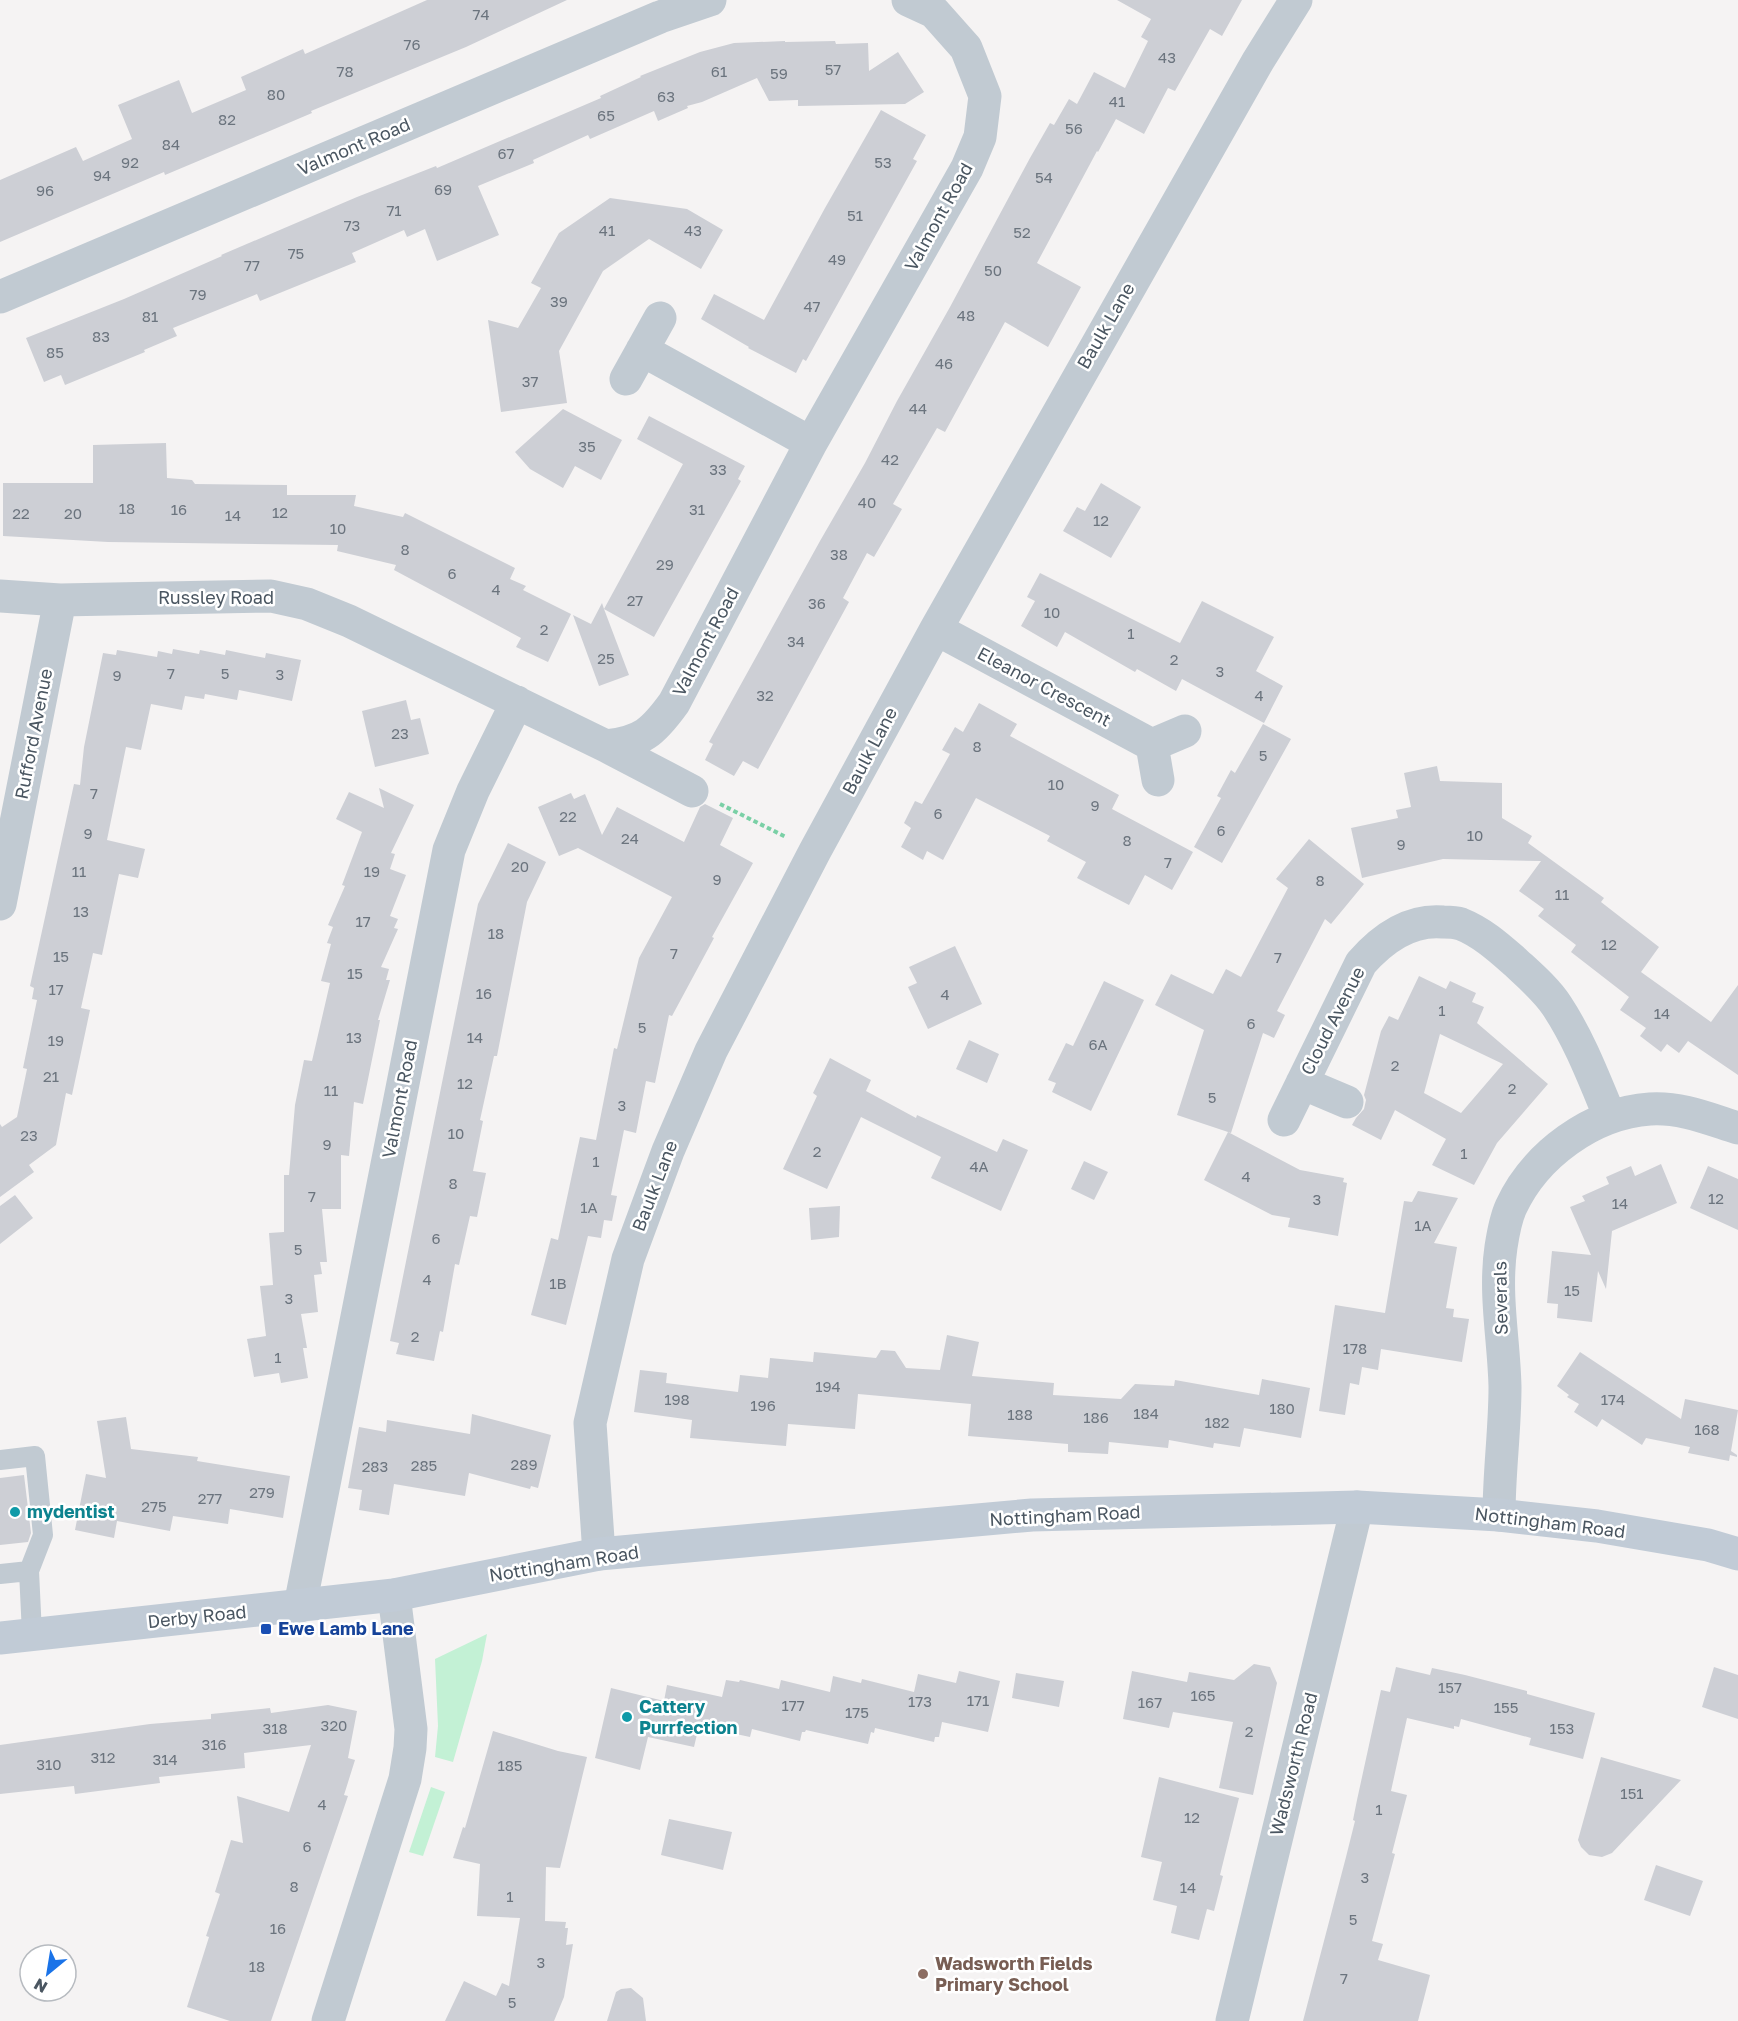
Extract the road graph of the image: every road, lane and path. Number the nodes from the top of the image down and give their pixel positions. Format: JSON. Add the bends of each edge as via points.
{"nodes":[{"id":1,"x":710,"y":0,"type":"edge"},
{"id":2,"x":908,"y":0,"type":"edge"},
{"id":3,"x":1296,"y":0,"type":"edge"},
{"id":4,"x":0,"y":297,"type":"edge"},
{"id":5,"x":660,"y":318,"type":"dead end"},
{"id":6,"x":642,"y":350,"type":"junction"},
{"id":7,"x":626,"y":379,"type":"dead end"},
{"id":8,"x":811,"y":443,"type":"junction"},
{"id":9,"x":0,"y":596,"type":"edge"},
{"id":10,"x":60,"y":600,"type":"junction"},
{"id":11,"x":936,"y":629,"type":"junction"},
{"id":12,"x":517,"y":702,"type":"junction"},
{"id":13,"x":1185,"y":730,"type":"dead end"},
{"id":14,"x":1152,"y":745,"type":"junction"},
{"id":15,"x":606,"y":746,"type":"junction"},
{"id":16,"x":1158,"y":780,"type":"dead end"},
{"id":17,"x":692,"y":791,"type":"joint"},
{"id":18,"x":815,"y":851,"type":"junction"},
{"id":19,"x":0,"y":904,"type":"edge"},
{"id":20,"x":1302,"y":1083,"type":"junction"},
{"id":21,"x":1347,"y":1102,"type":"dead end"},
{"id":22,"x":1610,"y":1117,"type":"junction"},
{"id":23,"x":1284,"y":1120,"type":"dead end"},
{"id":24,"x":1738,"y":1128,"type":"edge"},
{"id":25,"x":0,"y":1460,"type":"edge"},
{"id":26,"x":1357,"y":1508,"type":"junction"},
{"id":27,"x":1499,"y":1515,"type":"junction"},
{"id":28,"x":598,"y":1554,"type":"junction"},
{"id":29,"x":1738,"y":1554,"type":"edge"},
{"id":30,"x":29,"y":1571,"type":"junction"},
{"id":31,"x":0,"y":1574,"type":"edge"},
{"id":32,"x":394,"y":1595,"type":"junction"},
{"id":33,"x":300,"y":1606,"type":"junction"},
{"id":34,"x":32,"y":1634,"type":"junction"},
{"id":35,"x":0,"y":1638,"type":"edge"},
{"id":36,"x":328,"y":2021,"type":"edge"},
{"id":37,"x":1232,"y":2021,"type":"edge"}],
"edges":[{"from":1,"to":4,"type":"street","name":"Valmont Road","via":[[660,17]]},
{"from":2,"to":8,"type":"street","name":"Valmont Road","via":[[934,12],[966,48],[985,96],[980,137],[967,168]]},
{"from":3,"to":11,"type":"street","name":"Baulk Lane","via":[[1246,81]]},
{"from":5,"to":6,"type":"street"},
{"from":6,"to":7,"type":"street"},
{"from":6,"to":8,"type":"street"},
{"from":8,"to":15,"type":"street","name":"Valmont Road","via":[[674,703],[642,738]]},
{"from":9,"to":10,"type":"street","name":"Russley Road"},
{"from":10,"to":12,"type":"street","name":"Russley Road","via":[[271,596],[307,604]]},
{"from":10,"to":19,"type":"street","name":"Rufford Avenue"},
{"from":11,"to":14,"type":"street","name":"Eleanor Crescent"},
{"from":11,"to":18,"type":"street","name":"Baulk Lane"},
{"from":12,"to":15,"type":"street"},
{"from":12,"to":33,"type":"street","name":"Valmont Road","via":[[449,850]]},
{"from":13,"to":14,"type":"street"},
{"from":14,"to":16,"type":"street"},
{"from":15,"to":17,"type":"street"},
{"from":17,"to":18,"type":"path"},
{"from":18,"to":28,"type":"street","name":"Baulk Lane","via":[[711,1051],[628,1259],[590,1423]]},
{"from":20,"to":21,"type":"street","name":"Cloud Avenue"},
{"from":20,"to":22,"type":"street","name":"Cloud Avenue","via":[[1361,963],[1374,948],[1410,926],[1433,921],[1459,923],[1490,940],[1556,1004],[1581,1046]]},
{"from":20,"to":23,"type":"street","name":"Cloud Avenue"},
{"from":22,"to":24,"type":"street","name":"Severals","via":[[1650,1109],[1686,1111]]},
{"from":22,"to":27,"type":"street","name":"Severals","via":[[1558,1147],[1529,1176],[1510,1208],[1501,1246],[1498,1286],[1504,1387]]},
{"from":25,"to":30,"type":"lane","via":[[35,1456],[43,1535]]},
{"from":26,"to":27,"type":"main road","name":"Nottingham Road"},
{"from":26,"to":28,"type":"main road","name":"Nottingham Road","via":[[1032,1515]]},
{"from":26,"to":37,"type":"street","name":"Wadsworth Road"},
{"from":27,"to":29,"type":"main road","name":"Nottingham Road","via":[[1597,1526]]},
{"from":28,"to":32,"type":"main road","name":"Nottingham Road"},
{"from":30,"to":31,"type":"lane"},
{"from":30,"to":34,"type":"lane"},
{"from":32,"to":33,"type":"main road","name":"Derby Road"},
{"from":32,"to":36,"type":"street","via":[[410,1748],[405,1779]]},
{"from":33,"to":34,"type":"main road","name":"Derby Road"},
{"from":34,"to":35,"type":"main road","name":"Derby Road"}]}
